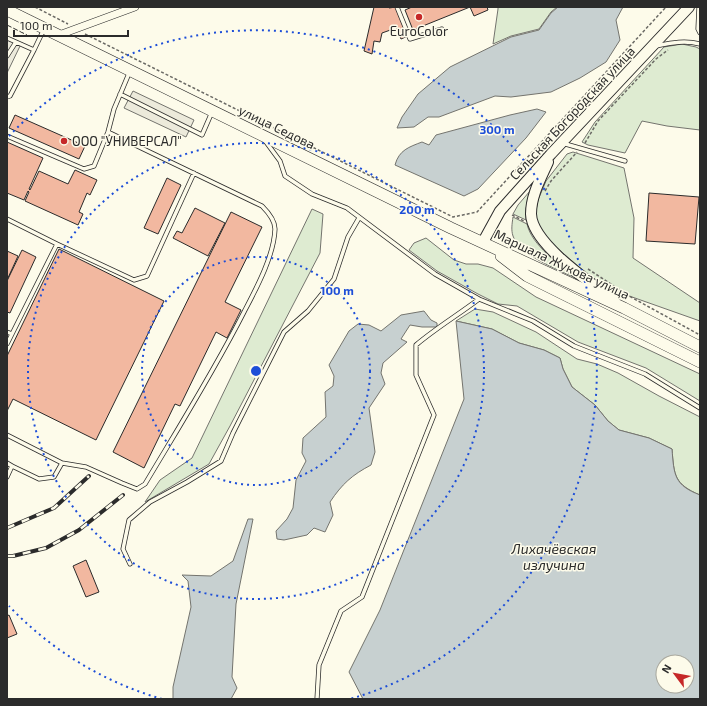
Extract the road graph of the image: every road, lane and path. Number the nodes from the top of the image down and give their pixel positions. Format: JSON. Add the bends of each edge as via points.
{"nodes":[{"id":1,"x":35,"y":7,"type":"edge"},
{"id":2,"x":135,"y":7,"type":"edge"},
{"id":3,"x":397,"y":7,"type":"edge"},
{"id":4,"x":666,"y":7,"type":"edge"},
{"id":5,"x":689,"y":7,"type":"edge"},
{"id":6,"x":699,"y":7,"type":"edge"},
{"id":7,"x":7,"y":10,"type":"edge"},
{"id":8,"x":44,"y":29,"type":"junction"},
{"id":9,"x":76,"y":29,"type":"junction"},
{"id":10,"x":442,"y":29,"type":"dead end"},
{"id":11,"x":700,"y":33,"type":"edge"},
{"id":12,"x":59,"y":35,"type":"junction"},
{"id":13,"x":7,"y":38,"type":"edge"},
{"id":14,"x":16,"y":42,"type":"junction"},
{"id":15,"x":700,"y":44,"type":"edge"},
{"id":16,"x":651,"y":48,"type":"junction"},
{"id":17,"x":670,"y":48,"type":"dead end"},
{"id":18,"x":34,"y":50,"type":"junction"},
{"id":19,"x":7,"y":56,"type":"edge"},
{"id":20,"x":130,"y":70,"type":"junction"},
{"id":21,"x":120,"y":94,"type":"junction"},
{"id":22,"x":7,"y":96,"type":"edge"},
{"id":23,"x":212,"y":111,"type":"junction"},
{"id":24,"x":108,"y":132,"type":"junction"},
{"id":25,"x":260,"y":134,"type":"junction"},
{"id":26,"x":7,"y":136,"type":"edge"},
{"id":27,"x":561,"y":143,"type":"junction"},
{"id":28,"x":580,"y":148,"type":"junction"},
{"id":29,"x":551,"y":154,"type":"junction"},
{"id":30,"x":625,"y":161,"type":"dead end"},
{"id":31,"x":194,"y":173,"type":"junction"},
{"id":32,"x":543,"y":194,"type":"dead end"},
{"id":33,"x":512,"y":215,"type":"dead end"},
{"id":34,"x":360,"y":218,"type":"junction"},
{"id":35,"x":7,"y":219,"type":"edge"},
{"id":36,"x":527,"y":222,"type":"dead end"},
{"id":37,"x":483,"y":242,"type":"junction"},
{"id":38,"x":57,"y":244,"type":"junction"},
{"id":39,"x":586,"y":268,"type":"dead end"},
{"id":40,"x":479,"y":299,"type":"junction"},
{"id":41,"x":624,"y":308,"type":"junction"},
{"id":42,"x":7,"y":332,"type":"edge"},
{"id":43,"x":12,"y":334,"type":"junction"},
{"id":44,"x":700,"y":335,"type":"edge"},
{"id":45,"x":7,"y":344,"type":"edge"},
{"id":46,"x":700,"y":346,"type":"edge"},
{"id":47,"x":700,"y":362,"type":"edge"},
{"id":48,"x":700,"y":408,"type":"edge"},
{"id":49,"x":7,"y":435,"type":"edge"},
{"id":50,"x":7,"y":463,"type":"edge"},
{"id":51,"x":62,"y":463,"type":"junction"},
{"id":52,"x":12,"y":466,"type":"junction"},
{"id":53,"x":7,"y":477,"type":"edge"},
{"id":54,"x":130,"y":564,"type":"dead end"},
{"id":55,"x":317,"y":699,"type":"edge"}],
"edges":[{"from":1,"to":9,"type":"path"},
{"from":2,"to":9,"type":"street"},
{"from":3,"to":10,"type":"lane","via":[[410,39]]},
{"from":4,"to":9,"type":"path","via":[[477,212],[453,217]]},
{"from":5,"to":16,"type":"main road","name":"Сельская Богородская улица"},
{"from":6,"to":11,"type":"lane"},
{"from":7,"to":8,"type":"main road"},
{"from":8,"to":12,"type":"main road","name":"улица Седова"},
{"from":8,"to":18,"type":"lane"},
{"from":9,"to":12,"type":"street"},
{"from":12,"to":20,"type":"main road","name":"улица Седова"},
{"from":13,"to":14,"type":"lane"},
{"from":14,"to":18,"type":"lane"},
{"from":14,"to":19,"type":"lane"},
{"from":15,"to":16,"type":"lane","via":[[679,41]]},
{"from":16,"to":27,"type":"main road","name":"Сельская Богородская улица"},
{"from":17,"to":28,"type":"path","via":[[656,59],[598,121]]},
{"from":18,"to":22,"type":"lane","via":[[10,96]]},
{"from":20,"to":21,"type":"lane"},
{"from":20,"to":23,"type":"main road","name":"улица Седова"},
{"from":21,"to":23,"type":"lane","via":[[202,135]]},
{"from":21,"to":24,"type":"lane"},
{"from":23,"to":25,"type":"main road","name":"улица Седова"},
{"from":24,"to":26,"type":"lane","via":[[94,166],[84,169]]},
{"from":24,"to":31,"type":"lane"},
{"from":25,"to":34,"type":"lane","via":[[280,161],[285,176],[312,194],[347,208]]},
{"from":25,"to":37,"type":"main road","name":"улица Седова"},
{"from":27,"to":28,"type":"lane"},
{"from":27,"to":29,"type":"main road","name":"Сельская Богородская улица"},
{"from":28,"to":30,"type":"lane"},
{"from":28,"to":32,"type":"path"},
{"from":29,"to":37,"type":"main road","name":"Сельская Богородская улица","via":[[500,211]]},
{"from":29,"to":41,"type":"main road","via":[[533,197],[531,215],[536,230],[550,249]]},
{"from":31,"to":38,"type":"lane","via":[[147,276],[134,280]]},
{"from":31,"to":51,"type":"lane","via":[[262,206],[271,215],[275,227],[273,246],[257,287],[229,341],[145,484],[137,489],[86,467]]},
{"from":33,"to":36,"type":"path"},
{"from":34,"to":40,"type":"lane","via":[[435,274]]},
{"from":34,"to":54,"type":"lane","via":[[348,237],[334,279],[308,311],[284,332],[221,461],[150,502],[129,520],[123,549]]},
{"from":35,"to":38,"type":"lane"},
{"from":37,"to":41,"type":"main road","name":"Маршала Жукова улица"},
{"from":37,"to":47,"type":"main road","name":"Маршала Жукова улица","via":[[534,279]]},
{"from":38,"to":43,"type":"lane"},
{"from":39,"to":44,"type":"path","via":[[629,296]]},
{"from":40,"to":48,"type":"lane","via":[[533,321],[574,346],[645,374]]},
{"from":40,"to":55,"type":"lane","via":[[416,345],[416,375],[434,415],[362,597],[341,611],[318,665]]},
{"from":41,"to":46,"type":"main road","name":"Маршала Жукова улица"},
{"from":42,"to":43,"type":"lane"},
{"from":43,"to":45,"type":"lane"},
{"from":49,"to":51,"type":"lane"},
{"from":50,"to":52,"type":"lane"},
{"from":51,"to":52,"type":"lane","via":[[54,477],[39,479]]},
{"from":52,"to":53,"type":"lane"}]}
